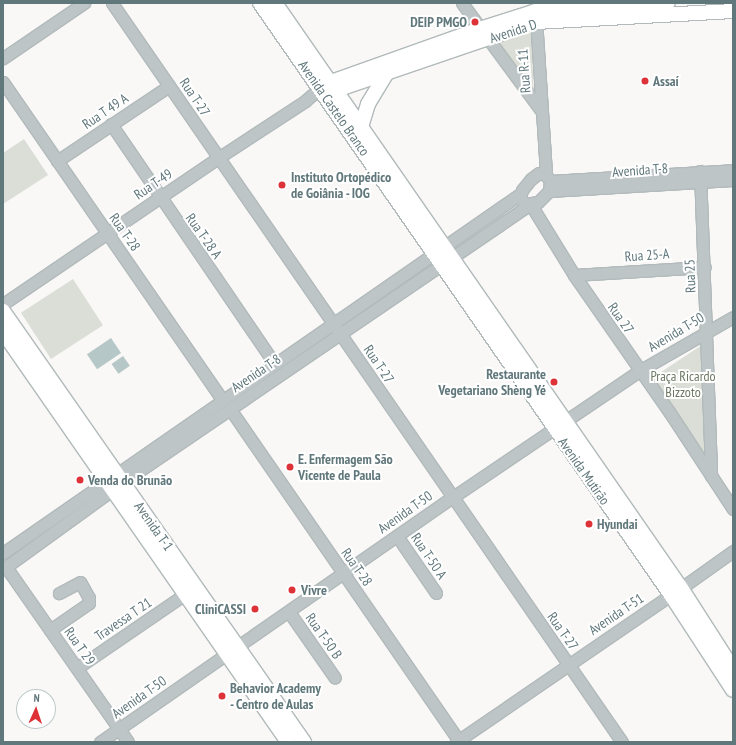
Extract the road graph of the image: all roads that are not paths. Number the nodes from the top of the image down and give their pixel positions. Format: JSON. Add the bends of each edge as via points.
{"nodes":[{"id":1,"x":84,"y":3,"type":"edge"},
{"id":2,"x":112,"y":3,"type":"edge"},
{"id":3,"x":260,"y":3,"type":"edge"},
{"id":4,"x":275,"y":3,"type":"edge"},
{"id":5,"x":462,"y":3,"type":"edge"},
{"id":6,"x":660,"y":3,"type":"edge"},
{"id":7,"x":668,"y":3,"type":"edge"},
{"id":8,"x":733,"y":11,"type":"edge"},
{"id":9,"x":536,"y":12,"type":"edge"},
{"id":10,"x":484,"y":34,"type":"junction"},
{"id":11,"x":3,"y":58,"type":"edge"},
{"id":12,"x":387,"y":72,"type":"junction"},
{"id":13,"x":3,"y":82,"type":"edge"},
{"id":14,"x":169,"y":86,"type":"junction"},
{"id":15,"x":328,"y":88,"type":"junction"},
{"id":16,"x":542,"y":113,"type":"junction"},
{"id":17,"x":111,"y":124,"type":"junction"},
{"id":18,"x":362,"y":127,"type":"junction"},
{"id":19,"x":544,"y":137,"type":"junction"},
{"id":20,"x":218,"y":158,"type":"junction"},
{"id":21,"x":57,"y":160,"type":"junction"},
{"id":22,"x":733,"y":170,"type":"edge"},
{"id":23,"x":534,"y":176,"type":"junction"},
{"id":24,"x":700,"y":176,"type":"junction"},
{"id":25,"x":733,"y":180,"type":"edge"},
{"id":26,"x":548,"y":182,"type":"junction"},
{"id":27,"x":520,"y":194,"type":"junction"},
{"id":28,"x":160,"y":198,"type":"junction"},
{"id":29,"x":534,"y":203,"type":"junction"},
{"id":30,"x":108,"y":233,"type":"junction"},
{"id":31,"x":443,"y":255,"type":"junction"},
{"id":32,"x":705,"y":267,"type":"junction"},
{"id":33,"x":592,"y":274,"type":"junction"},
{"id":34,"x":574,"y":276,"type":"junction"},
{"id":35,"x":580,"y":286,"type":"junction"},
{"id":36,"x":3,"y":304,"type":"edge"},
{"id":37,"x":3,"y":311,"type":"edge"},
{"id":38,"x":733,"y":317,"type":"edge"},
{"id":39,"x":333,"y":323,"type":"junction"},
{"id":40,"x":706,"y":330,"type":"junction"},
{"id":41,"x":3,"y":332,"type":"edge"},
{"id":42,"x":340,"y":334,"type":"junction"},
{"id":43,"x":274,"y":363,"type":"junction"},
{"id":44,"x":639,"y":371,"type":"junction"},
{"id":45,"x":222,"y":399,"type":"junction"},
{"id":46,"x":230,"y":409,"type":"junction"},
{"id":47,"x":560,"y":424,"type":"junction"},
{"id":48,"x":710,"y":476,"type":"junction"},
{"id":49,"x":114,"y":482,"type":"junction"},
{"id":50,"x":453,"y":497,"type":"junction"},
{"id":51,"x":733,"y":509,"type":"edge"},
{"id":52,"x":397,"y":536,"type":"junction"},
{"id":53,"x":733,"y":551,"type":"edge"},
{"id":54,"x":3,"y":553,"type":"edge"},
{"id":55,"x":5,"y":568,"type":"edge"},
{"id":56,"x":344,"y":574,"type":"junction"},
{"id":57,"x":676,"y":592,"type":"junction"},
{"id":58,"x":59,"y":593,"type":"dead end"},
{"id":59,"x":436,"y":593,"type":"dead end"},
{"id":60,"x":185,"y":594,"type":"junction"},
{"id":61,"x":289,"y":612,"type":"junction"},
{"id":62,"x":50,"y":630,"type":"junction"},
{"id":63,"x":233,"y":650,"type":"junction"},
{"id":64,"x":569,"y":665,"type":"junction"},
{"id":65,"x":77,"y":668,"type":"junction"},
{"id":66,"x":733,"y":669,"type":"edge"},
{"id":67,"x":335,"y":678,"type":"dead end"},
{"id":68,"x":733,"y":690,"type":"edge"},
{"id":69,"x":119,"y":729,"type":"junction"},
{"id":70,"x":459,"y":741,"type":"edge"},
{"id":71,"x":100,"y":742,"type":"edge"},
{"id":72,"x":128,"y":742,"type":"edge"},
{"id":73,"x":288,"y":742,"type":"edge"},
{"id":74,"x":304,"y":742,"type":"edge"},
{"id":75,"x":622,"y":742,"type":"edge"}],
"edges":[{"from":1,"to":11,"type":"street"},
{"from":2,"to":14,"type":"street","name":"Rua T-27"},
{"from":3,"to":15,"type":"main road","name":"Avenida Castelo Branco"},
{"from":4,"to":15,"type":"main road","name":"Avenida Castelo Branco"},
{"from":5,"to":10,"type":"street"},
{"from":6,"to":7,"type":"main road","name":"Avenida D"},
{"from":6,"to":9,"type":"main road","name":"Avenida D"},
{"from":8,"to":9,"type":"main road","name":"Avenida D"},
{"from":9,"to":10,"type":"main road","name":"Avenida D"},
{"from":9,"to":16,"type":"street","name":"Rua R-11"},
{"from":10,"to":12,"type":"main road","name":"Avenida D"},
{"from":10,"to":15,"type":"main road","name":"Avenida D"},
{"from":10,"to":16,"type":"street"},
{"from":12,"to":15,"type":"main road","name":"Avenida D"},
{"from":12,"to":18,"type":"main road","via":[[368,104]]},
{"from":13,"to":21,"type":"street","name":"Rua T-28"},
{"from":14,"to":17,"type":"street","name":"Rua T 49 A"},
{"from":14,"to":20,"type":"street","name":"Rua T-27"},
{"from":15,"to":18,"type":"main road","name":"Avenida Castelo Branco"},
{"from":15,"to":20,"type":"street","name":"Rua T-49"},
{"from":15,"to":31,"type":"main road","name":"Avenida Castelo Branco"},
{"from":16,"to":19,"type":"street","name":"Rua R-11"},
{"from":17,"to":21,"type":"street","name":"Rua T 49 A"},
{"from":17,"to":28,"type":"street","name":"Rua T-28 A"},
{"from":18,"to":31,"type":"main road","name":"Avenida Castelo Branco"},
{"from":19,"to":23,"type":"street","name":"Rua R-11"},
{"from":19,"to":26,"type":"street","name":"Rua R-11"},
{"from":20,"to":28,"type":"street","name":"Rua T-49"},
{"from":20,"to":39,"type":"street","name":"Rua T-27"},
{"from":21,"to":30,"type":"street","name":"Rua T-28"},
{"from":22,"to":24,"type":"street","name":"Avenida T-8"},
{"from":23,"to":26,"type":"street","name":"Avenida T-8","via":[[539,173]]},
{"from":23,"to":27,"type":"street","name":"Avenida T-8"},
{"from":24,"to":25,"type":"street","name":"Avenida T-8"},
{"from":24,"to":26,"type":"street","name":"Avenida T-8"},
{"from":24,"to":32,"type":"street","name":"Rua 25"},
{"from":26,"to":29,"type":"street","name":"Avenida T-8"},
{"from":27,"to":29,"type":"street","via":[[522,202]]},
{"from":27,"to":31,"type":"street","name":"Avenida T-8"},
{"from":28,"to":30,"type":"street","name":"Rua T-49"},
{"from":28,"to":43,"type":"street","name":"Rua T-28 A"},
{"from":29,"to":31,"type":"street","name":"Avenida T-8"},
{"from":29,"to":34,"type":"street","name":"Rua 27","via":[[541,222]]},
{"from":30,"to":36,"type":"street","name":"Rua T-49"},
{"from":30,"to":45,"type":"street","name":"Rua T-28"},
{"from":31,"to":39,"type":"street","name":"Avenida T-8"},
{"from":31,"to":42,"type":"street","name":"Avenida T-8"},
{"from":31,"to":47,"type":"main road","name":"Avenida Mutirão"},
{"from":32,"to":33,"type":"street","name":"Rua 25-A"},
{"from":32,"to":40,"type":"street","name":"Rua 25"},
{"from":33,"to":34,"type":"street","name":"Rua 25-A"},
{"from":33,"to":35,"type":"street"},
{"from":34,"to":35,"type":"street","name":"Rua 27"},
{"from":35,"to":44,"type":"street","name":"Rua 27"},
{"from":37,"to":49,"type":"main road","name":"Avenida T-1"},
{"from":38,"to":40,"type":"street","name":"Avenida T-50"},
{"from":39,"to":42,"type":"street","name":"Rua T-27"},
{"from":39,"to":43,"type":"street","name":"Avenida T-8"},
{"from":40,"to":44,"type":"street","name":"Avenida T-50"},
{"from":40,"to":48,"type":"street","name":"Rua 25"},
{"from":41,"to":49,"type":"main road","name":"Avenida T-1"},
{"from":42,"to":46,"type":"street","name":"Avenida T-8"},
{"from":42,"to":50,"type":"street","name":"Rua T-27"},
{"from":43,"to":45,"type":"street","name":"Avenida T-8"},
{"from":44,"to":47,"type":"street","name":"Avenida T-50"},
{"from":44,"to":48,"type":"street","name":"Rua 27","via":[[670,413]]},
{"from":45,"to":49,"type":"street","name":"Avenida T-8"},
{"from":46,"to":49,"type":"street","name":"Avenida T-8"},
{"from":46,"to":56,"type":"street","name":"Rua T-28"},
{"from":47,"to":50,"type":"street","name":"Avenida T-50"},
{"from":47,"to":57,"type":"main road","name":"Avenida Mutirão"},
{"from":48,"to":51,"type":"street","name":"Rua 27"},
{"from":49,"to":54,"type":"street","name":"Avenida T-8"},
{"from":49,"to":55,"type":"street","name":"Avenida T-8"},
{"from":49,"to":60,"type":"main road","name":"Avenida T-1"},
{"from":49,"to":63,"type":"main road","name":"Avenida T-1"},
{"from":50,"to":52,"type":"street","name":"Avenida T-50"},
{"from":50,"to":64,"type":"street","name":"Rua T-27"},
{"from":52,"to":56,"type":"street","name":"Avenida T-50"},
{"from":52,"to":59,"type":"street","name":"Rua T-50 A"},
{"from":53,"to":57,"type":"street","name":"Avenida T-51"},
{"from":55,"to":62,"type":"street","name":"Rua T 29"},
{"from":56,"to":61,"type":"street","name":"Avenida T-50"},
{"from":56,"to":70,"type":"street","name":"Rua T-28"},
{"from":57,"to":64,"type":"street","name":"Avenida T-51"},
{"from":57,"to":66,"type":"main road","name":"Avenida Mutirão"},
{"from":57,"to":68,"type":"main road","name":"Avenida Mutirão"},
{"from":58,"to":62,"type":"street","via":[[80,582],[89,603]]},
{"from":60,"to":63,"type":"main road","name":"Avenida T-1"},
{"from":60,"to":65,"type":"street","name":"Travessa T 21"},
{"from":61,"to":63,"type":"street","name":"Avenida T-50"},
{"from":61,"to":67,"type":"street","name":"Rua T-50 B"},
{"from":62,"to":65,"type":"street","name":"Rua T 29"},
{"from":63,"to":69,"type":"street","name":"Avenida T-50"},
{"from":63,"to":73,"type":"main road","name":"Avenida T-1"},
{"from":63,"to":74,"type":"main road","name":"Avenida T-1"},
{"from":64,"to":70,"type":"street","name":"Avenida T-51"},
{"from":64,"to":75,"type":"street","name":"Rua T-27"},
{"from":65,"to":69,"type":"street","name":"Rua T 29"},
{"from":69,"to":71,"type":"street","name":"Avenida T-50"},
{"from":69,"to":72,"type":"street","name":"Rua T 29"}]}
